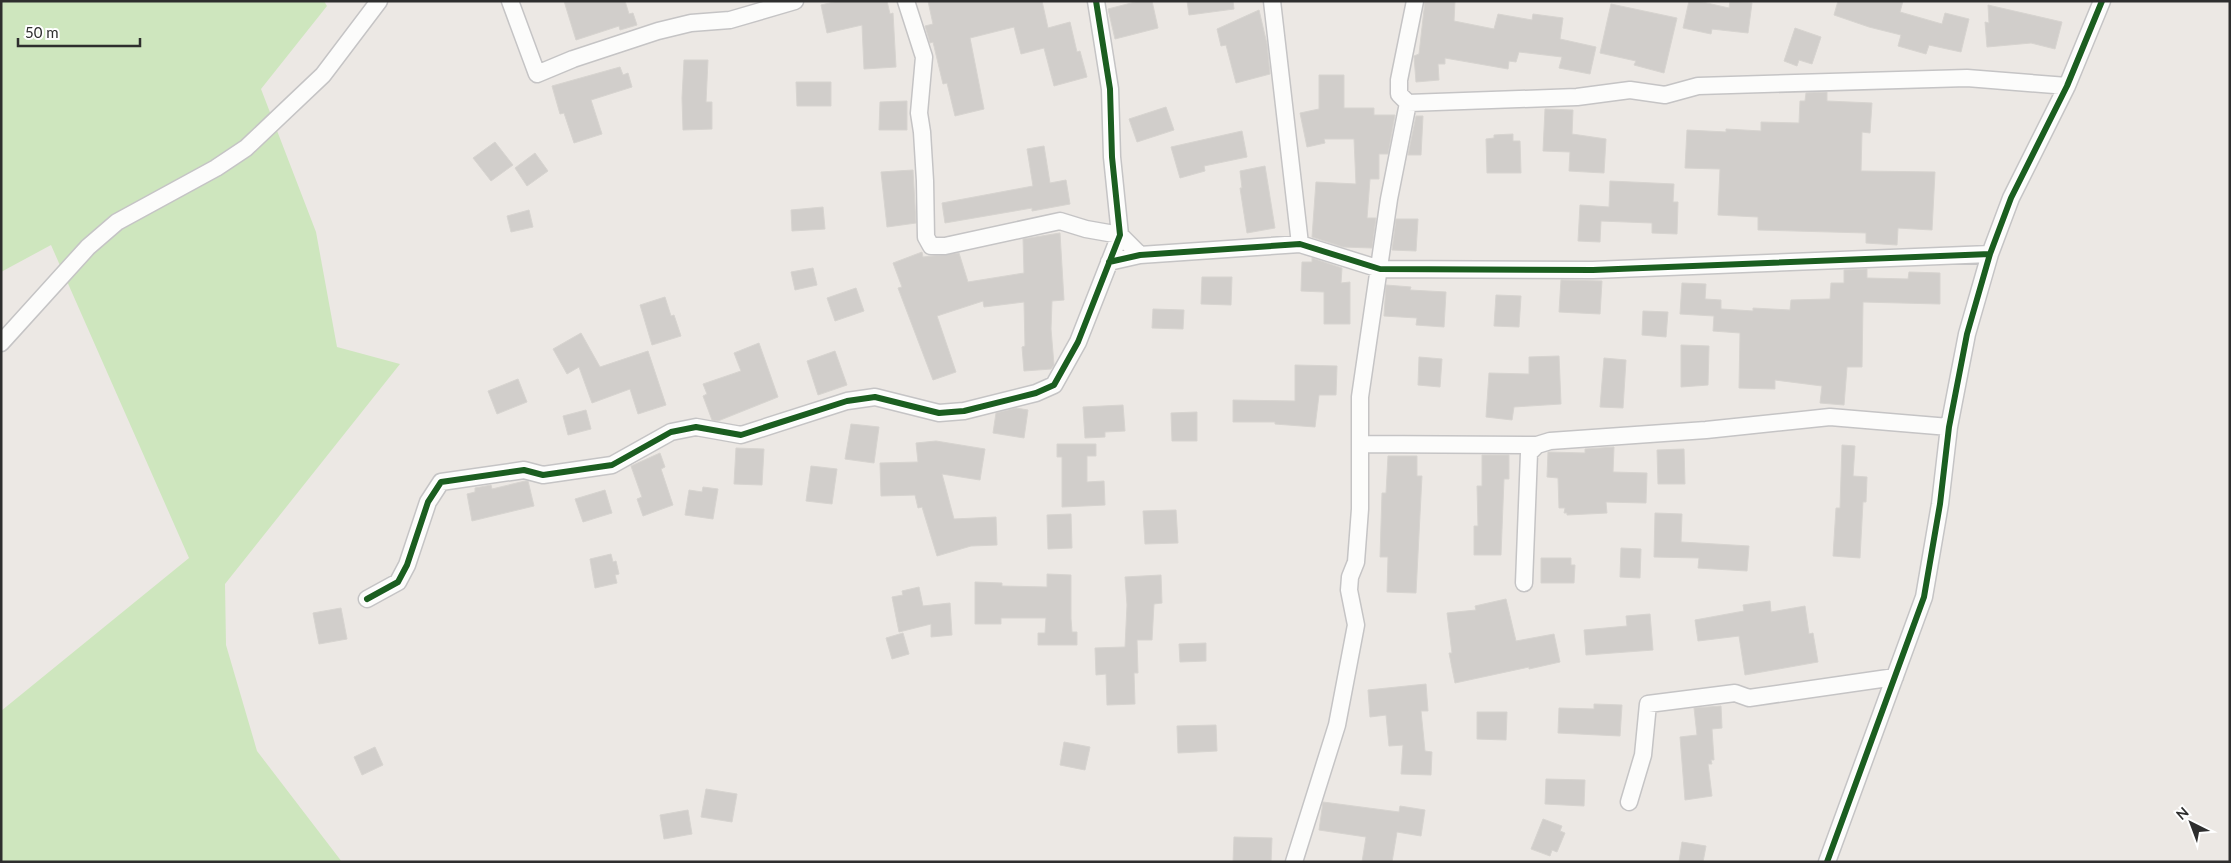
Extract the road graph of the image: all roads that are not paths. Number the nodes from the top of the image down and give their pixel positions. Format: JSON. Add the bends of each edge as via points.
{"nodes":[{"id":1,"x":379,"y":1,"type":"edge"},
{"id":2,"x":510,"y":1,"type":"edge"},
{"id":3,"x":794,"y":1,"type":"edge"},
{"id":4,"x":906,"y":1,"type":"edge"},
{"id":5,"x":1096,"y":1,"type":"edge"},
{"id":6,"x":1272,"y":1,"type":"edge"},
{"id":7,"x":1414,"y":1,"type":"edge"},
{"id":8,"x":2102,"y":1,"type":"edge"},
{"id":9,"x":2067,"y":86,"type":"junction"},
{"id":10,"x":1408,"y":103,"type":"junction"},
{"id":11,"x":1120,"y":235,"type":"junction"},
{"id":12,"x":1300,"y":244,"type":"junction"},
{"id":13,"x":1990,"y":254,"type":"junction"},
{"id":14,"x":1140,"y":255,"type":"junction"},
{"id":15,"x":1109,"y":262,"type":"junction"},
{"id":16,"x":1380,"y":269,"type":"junction"},
{"id":17,"x":1,"y":343,"type":"edge"},
{"id":18,"x":1949,"y":427,"type":"junction"},
{"id":19,"x":1360,"y":444,"type":"junction"},
{"id":20,"x":1536,"y":445,"type":"junction"},
{"id":21,"x":1524,"y":583,"type":"dead end"},
{"id":22,"x":367,"y":599,"type":"dead end"},
{"id":23,"x":1895,"y":677,"type":"junction"},
{"id":24,"x":1629,"y":802,"type":"dead end"},
{"id":25,"x":1294,"y":862,"type":"edge"},
{"id":26,"x":1827,"y":862,"type":"edge"}],
"edges":[{"from":1,"to":17,"type":"street","via":[[324,75],[246,148],[117,222],[88,247]]},
{"from":2,"to":3,"type":"street","via":[[537,74],[658,31],[692,23],[730,20]]},
{"from":4,"to":11,"type":"street","via":[[924,57],[919,113],[926,237],[931,246],[1060,221]]},
{"from":5,"to":11,"type":"street","via":[[1110,90],[1112,157]]},
{"from":6,"to":12,"type":"street"},
{"from":7,"to":10,"type":"street","via":[[1399,80],[1399,94]]},
{"from":8,"to":9,"type":"street"},
{"from":9,"to":10,"type":"street","via":[[1967,78],[1698,86],[1665,95],[1630,90],[1577,97]]},
{"from":9,"to":13,"type":"street","via":[[2011,198]]},
{"from":10,"to":16,"type":"street","via":[[1389,199]]},
{"from":11,"to":14,"type":"street"},
{"from":11,"to":15,"type":"street"},
{"from":12,"to":14,"type":"street"},
{"from":12,"to":16,"type":"street"},
{"from":13,"to":16,"type":"street","via":[[1593,270]]},
{"from":13,"to":18,"type":"street","via":[[1967,334]]},
{"from":14,"to":15,"type":"street"},
{"from":15,"to":22,"type":"street","via":[[1078,342],[1054,385],[1036,393],[964,411],[939,413],[875,397],[847,401],[741,435],[696,427],[672,432],[612,464],[543,475],[524,470],[441,482],[428,502],[398,582]]},
{"from":16,"to":19,"type":"street","via":[[1360,397]]},
{"from":18,"to":20,"type":"street","via":[[1830,416],[1706,430],[1550,441]]},
{"from":18,"to":23,"type":"street","via":[[1924,597]]},
{"from":19,"to":20,"type":"street"},
{"from":19,"to":25,"type":"street","via":[[1360,509],[1356,562],[1349,590],[1356,625],[1337,725]]},
{"from":20,"to":21,"type":"street","via":[[1529,453]]},
{"from":23,"to":24,"type":"street","via":[[1749,698],[1735,693],[1648,704],[1643,755]]},
{"from":23,"to":26,"type":"street"}]}
